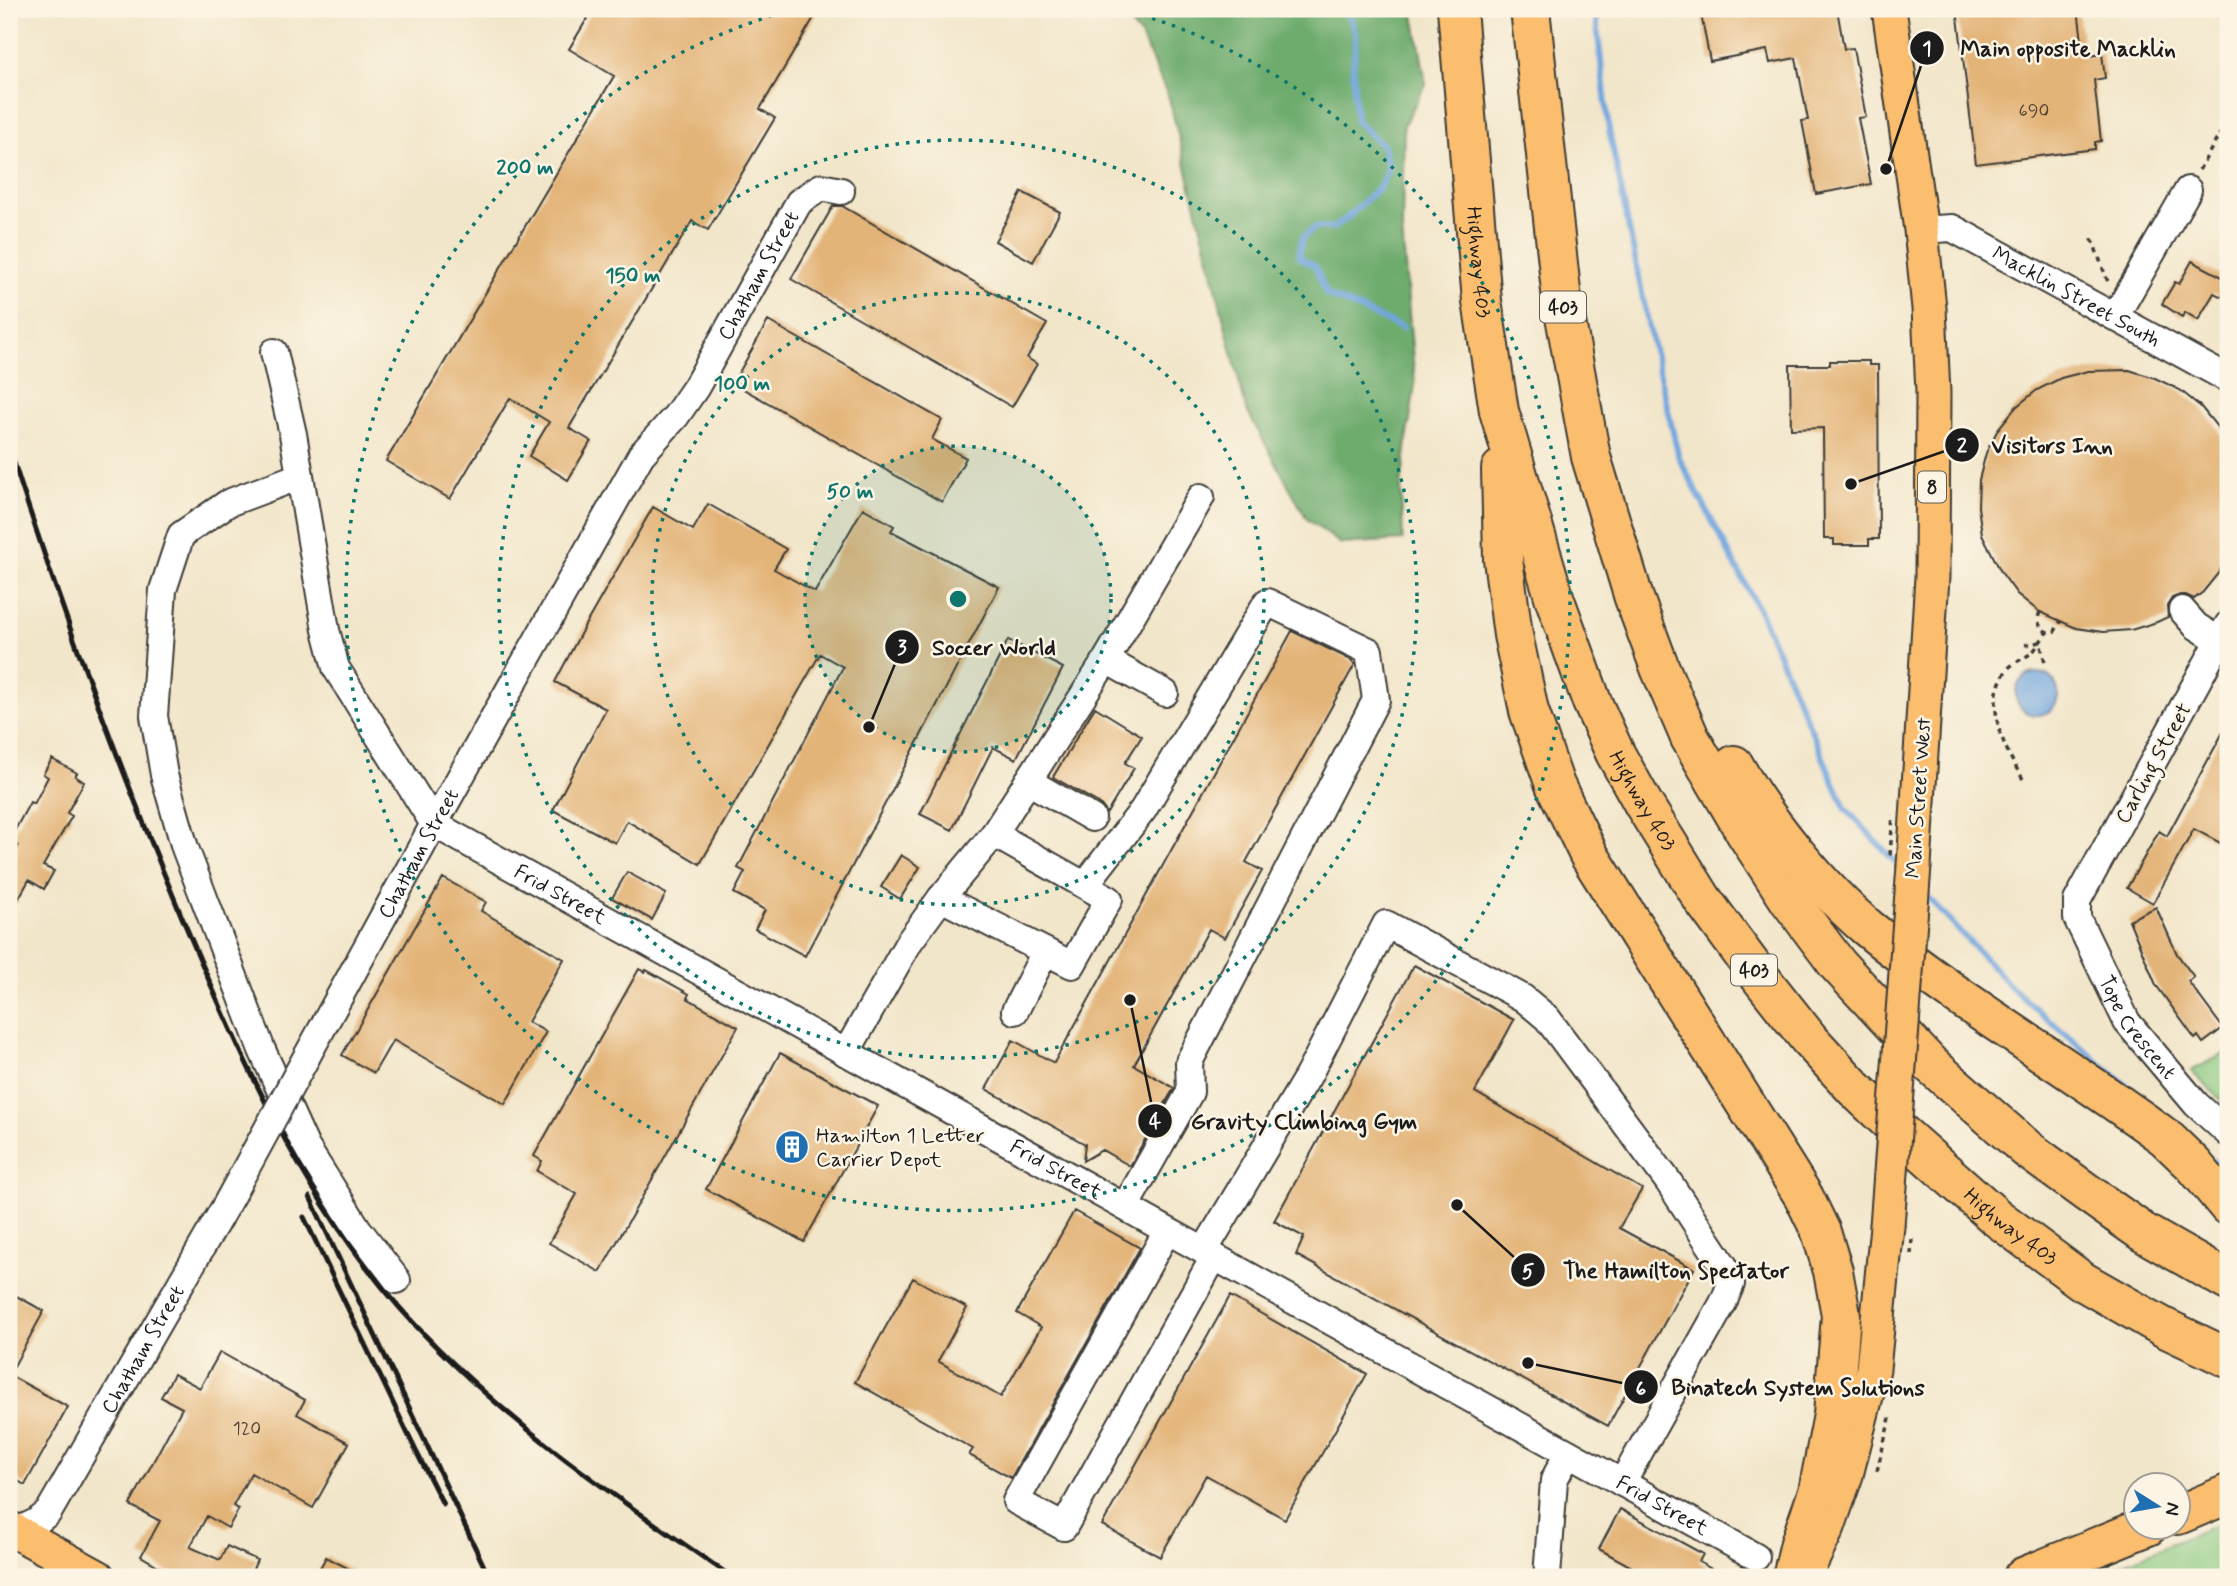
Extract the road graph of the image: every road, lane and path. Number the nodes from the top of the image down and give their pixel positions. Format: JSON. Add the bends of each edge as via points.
{"nodes":[{"id":1,"x":1457,"y":9,"type":"edge"},
{"id":2,"x":1530,"y":9,"type":"edge"},
{"id":3,"x":1889,"y":9,"type":"edge"},
{"id":4,"x":2228,"y":120,"type":"edge"},
{"id":5,"x":2188,"y":190,"type":"joint"},
{"id":6,"x":841,"y":191,"type":"dead end"},
{"id":7,"x":1921,"y":230,"type":"junction"},
{"id":8,"x":2092,"y":239,"type":"dead end"},
{"id":9,"x":2110,"y":287,"type":"dead end"},
{"id":10,"x":2115,"y":317,"type":"junction"},
{"id":11,"x":274,"y":352,"type":"dead end"},
{"id":12,"x":2228,"y":379,"type":"edge"},
{"id":13,"x":1499,"y":411,"type":"junction"},
{"id":14,"x":299,"y":476,"type":"junction"},
{"id":15,"x":1201,"y":497,"type":"dead end"},
{"id":16,"x":1634,"y":598,"type":"junction"},
{"id":17,"x":2182,"y":610,"type":"dead end"},
{"id":18,"x":2040,"y":612,"type":"dead end"},
{"id":19,"x":2062,"y":621,"type":"dead end"},
{"id":20,"x":2046,"y":632,"type":"junction"},
{"id":21,"x":2224,"y":633,"type":"edge"},
{"id":22,"x":2040,"y":642,"type":"junction"},
{"id":23,"x":2025,"y":645,"type":"dead end"},
{"id":24,"x":1106,"y":660,"type":"junction"},
{"id":25,"x":2045,"y":662,"type":"dead end"},
{"id":26,"x":1165,"y":693,"type":"dead end"},
{"id":27,"x":2023,"y":779,"type":"dead end"},
{"id":28,"x":1028,"y":780,"type":"junction"},
{"id":29,"x":1092,"y":818,"type":"dead end"},
{"id":30,"x":434,"y":824,"type":"junction"},
{"id":31,"x":994,"y":834,"type":"junction"},
{"id":32,"x":1085,"y":885,"type":"junction"},
{"id":33,"x":942,"y":898,"type":"junction"},
{"id":34,"x":2077,"y":901,"type":"joint"},
{"id":35,"x":1045,"y":952,"type":"junction"},
{"id":36,"x":1015,"y":1011,"type":"dead end"},
{"id":37,"x":846,"y":1053,"type":"junction"},
{"id":38,"x":2228,"y":1133,"type":"edge"},
{"id":39,"x":2228,"y":1206,"type":"edge"},
{"id":40,"x":1125,"y":1207,"type":"junction"},
{"id":41,"x":1167,"y":1231,"type":"junction"},
{"id":42,"x":1209,"y":1254,"type":"junction"},
{"id":43,"x":397,"y":1280,"type":"dead end"},
{"id":44,"x":2228,"y":1281,"type":"edge"},
{"id":45,"x":2228,"y":1358,"type":"edge"},
{"id":46,"x":1568,"y":1452,"type":"junction"},
{"id":47,"x":1622,"y":1483,"type":"junction"},
{"id":48,"x":2228,"y":1494,"type":"edge"},
{"id":49,"x":2192,"y":1509,"type":"edge"},
{"id":50,"x":11,"y":1532,"type":"edge"},
{"id":51,"x":2122,"y":1537,"type":"edge"},
{"id":52,"x":1756,"y":1557,"type":"dead end"},
{"id":53,"x":98,"y":1577,"type":"edge"},
{"id":54,"x":1547,"y":1577,"type":"edge"},
{"id":55,"x":1792,"y":1577,"type":"edge"},
{"id":56,"x":1804,"y":1577,"type":"edge"},
{"id":57,"x":2024,"y":1577,"type":"edge"}],
"edges":[{"from":1,"to":13,"type":"highway","name":"Highway 403","number":"403","via":[[1482,300]]},
{"from":2,"to":16,"type":"highway","number":"403","via":[[1575,379],[1591,457]]},
{"from":3,"to":7,"type":"main road","name":"Main Street West","number":"8"},
{"from":4,"to":5,"type":"path"},
{"from":5,"to":10,"type":"street"},
{"from":6,"to":30,"type":"street","name":"Chatham Street","via":[[821,187],[799,202],[696,387],[636,463]]},
{"from":7,"to":10,"type":"street","name":"Macklin Street South","via":[[1951,228]]},
{"from":7,"to":56,"type":"main road","name":"Main Street West","number":"8","bridge":true,"via":[[1933,393],[1932,564],[1888,1226],[1873,1369],[1846,1475],[1828,1528]]},
{"from":8,"to":9,"type":"path"},
{"from":10,"to":12,"type":"street","name":"Macklin Street South"},
{"from":11,"to":14,"type":"street"},
{"from":13,"to":45,"type":"highway","name":"Highway 403","number":"403","via":[[1555,600],[1615,753],[1703,900],[1756,972],[1855,1089],[1996,1217],[2082,1282]]},
{"from":13,"to":55,"type":"highway","via":[[1503,559],[1513,635],[1529,711],[1555,785],[1589,855],[1804,1197],[1833,1271],[1841,1315],[1833,1415],[1818,1492]]},
{"from":14,"to":30,"type":"street","via":[[336,668]]},
{"from":14,"to":43,"type":"street","via":[[228,503],[181,535],[163,590],[154,716],[164,775],[186,848],[262,1050],[306,1147]]},
{"from":15,"to":24,"type":"street"},
{"from":16,"to":39,"type":"highway","via":[[1668,647],[1742,779],[1769,819],[1834,896],[1931,976],[2166,1138]]},
{"from":16,"to":44,"type":"highway","number":"403","via":[[1689,738],[1790,901],[1839,965],[1930,1064],[2027,1149],[2144,1233]]},
{"from":17,"to":21,"type":"street","via":[[2196,626]]},
{"from":18,"to":20,"type":"path","via":[[2039,627]]},
{"from":19,"to":20,"type":"path","via":[[2055,631]]},
{"from":20,"to":22,"type":"path"},
{"from":21,"to":34,"type":"street","name":"Carling Street"},
{"from":22,"to":23,"type":"path"},
{"from":22,"to":25,"type":"path"},
{"from":22,"to":27,"type":"path","via":[[2008,669],[1995,714],[2007,753]]},
{"from":24,"to":26,"type":"street"},
{"from":24,"to":28,"type":"street"},
{"from":28,"to":29,"type":"street"},
{"from":28,"to":31,"type":"street"},
{"from":30,"to":37,"type":"street","name":"Frid Street"},
{"from":30,"to":50,"type":"street","name":"Chatham Street","bridge":true,"via":[[226,1205],[48,1513]]},
{"from":31,"to":32,"type":"street"},
{"from":31,"to":33,"type":"street"},
{"from":32,"to":35,"type":"street","via":[[1109,899],[1072,965]]},
{"from":32,"to":40,"type":"street","via":[[1143,810],[1267,602],[1369,651],[1376,700],[1189,1062],[1189,1092]]},
{"from":33,"to":35,"type":"street"},
{"from":33,"to":37,"type":"street","via":[[909,942]]},
{"from":34,"to":38,"type":"street","name":"Tope Crescent","via":[[2077,918],[2127,1022],[2196,1104]]},
{"from":35,"to":36,"type":"street"},
{"from":37,"to":40,"type":"street","name":"Frid Street"},
{"from":40,"to":41,"type":"street","name":"Frid Street"},
{"from":41,"to":42,"type":"street","name":"Frid Street"},
{"from":41,"to":42,"type":"street","via":[[1016,1501],[1064,1527]]},
{"from":42,"to":46,"type":"street","name":"Frid Street"},
{"from":42,"to":47,"type":"street","via":[[1386,924],[1523,998],[1546,1018],[1668,1181],[1724,1265],[1731,1284]]},
{"from":46,"to":47,"type":"street","name":"Frid Street"},
{"from":46,"to":54,"type":"street","via":[[1554,1480]]},
{"from":47,"to":52,"type":"street","name":"Frid Street"},
{"from":48,"to":49,"type":"highway"},
{"from":50,"to":53,"type":"main road"},
{"from":51,"to":57,"type":"highway"}]}
